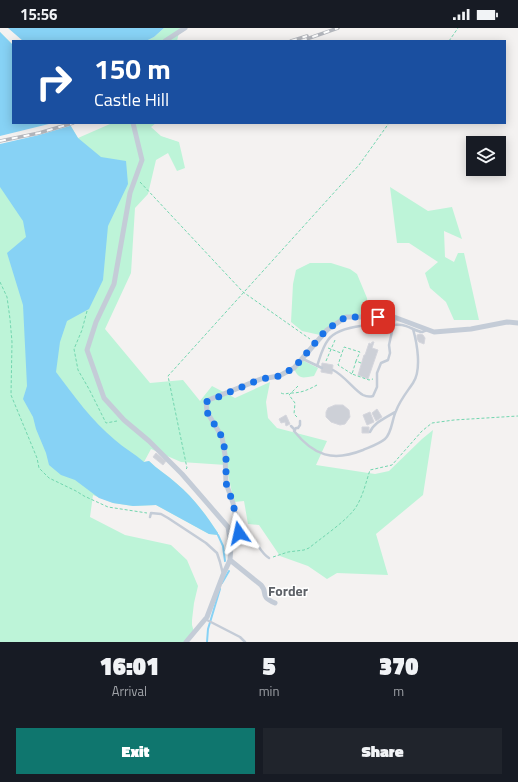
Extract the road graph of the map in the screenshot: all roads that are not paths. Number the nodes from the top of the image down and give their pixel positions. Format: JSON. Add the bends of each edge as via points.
{"nodes":[{"id":1,"x":185,"y":28,"type":"edge"},
{"id":2,"x":167,"y":40,"type":"edge"},
{"id":3,"x":133,"y":124,"type":"edge"},
{"id":4,"x":396,"y":317,"type":"junction"},
{"id":5,"x":518,"y":323,"type":"edge"},
{"id":6,"x":394,"y":325,"type":"junction"},
{"id":7,"x":413,"y":329,"type":"junction"},
{"id":8,"x":428,"y":330,"type":"junction"},
{"id":9,"x":303,"y":358,"type":"junction"},
{"id":10,"x":317,"y":366,"type":"junction"},
{"id":11,"x":322,"y":368,"type":"dead end"},
{"id":12,"x":333,"y":370,"type":"dead end"},
{"id":13,"x":395,"y":412,"type":"junction"},
{"id":14,"x":300,"y":421,"type":"road end"},
{"id":15,"x":291,"y":426,"type":"dead end"},
{"id":16,"x":295,"y":430,"type":"junction"},
{"id":17,"x":370,"y":432,"type":"dead end"},
{"id":18,"x":150,"y":517,"type":"dead end"},
{"id":19,"x":239,"y":533,"type":"junction"},
{"id":20,"x":230,"y":538,"type":"junction"},
{"id":21,"x":269,"y":558,"type":"road end"},
{"id":22,"x":230,"y":560,"type":"junction"},
{"id":23,"x":223,"y":574,"type":"junction"},
{"id":24,"x":275,"y":603,"type":"dead end"},
{"id":25,"x":207,"y":620,"type":"junction"},
{"id":26,"x":186,"y":642,"type":"edge"},
{"id":27,"x":245,"y":642,"type":"edge"}],
"edges":[{"from":1,"to":2,"type":"street"},
{"from":3,"to":20,"type":"street","via":[[142,160],[130,193],[114,284],[96,322],[87,350],[104,398],[182,474],[228,527]]},
{"from":4,"to":6,"type":"lane"},
{"from":4,"to":8,"type":"street"},
{"from":4,"to":9,"type":"street","via":[[346,317],[326,330]]},
{"from":5,"to":8,"type":"street","via":[[507,322],[471,329],[434,332]]},
{"from":6,"to":7,"type":"lane"},
{"from":6,"to":10,"type":"lane","via":[[344,329],[331,336]]},
{"from":6,"to":12,"type":"lane","via":[[389,345],[390,354],[377,373],[377,388],[373,396],[362,395]]},
{"from":7,"to":8,"type":"lane","via":[[422,332]]},
{"from":7,"to":13,"type":"lane","via":[[418,349],[414,381]]},
{"from":9,"to":10,"type":"lane"},
{"from":9,"to":19,"type":"street","via":[[294,368],[279,376],[261,379],[206,402],[207,412],[222,437],[226,455],[226,483]]},
{"from":10,"to":11,"type":"lane"},
{"from":13,"to":16,"type":"lane","via":[[386,438],[346,456],[323,455],[300,439]]},
{"from":13,"to":17,"type":"lane","via":[[375,424]]},
{"from":14,"to":16,"type":"lane"},
{"from":15,"to":16,"type":"lane"},
{"from":18,"to":23,"type":"lane","via":[[151,513],[160,514],[206,543],[217,553]]},
{"from":19,"to":20,"type":"street"},
{"from":19,"to":21,"type":"lane","via":[[252,537]]},
{"from":20,"to":22,"type":"street"},
{"from":22,"to":23,"type":"street"},
{"from":22,"to":24,"type":"street","via":[[261,585],[266,598]]},
{"from":23,"to":25,"type":"street"},
{"from":25,"to":26,"type":"street"},
{"from":25,"to":27,"type":"lane"}]}
